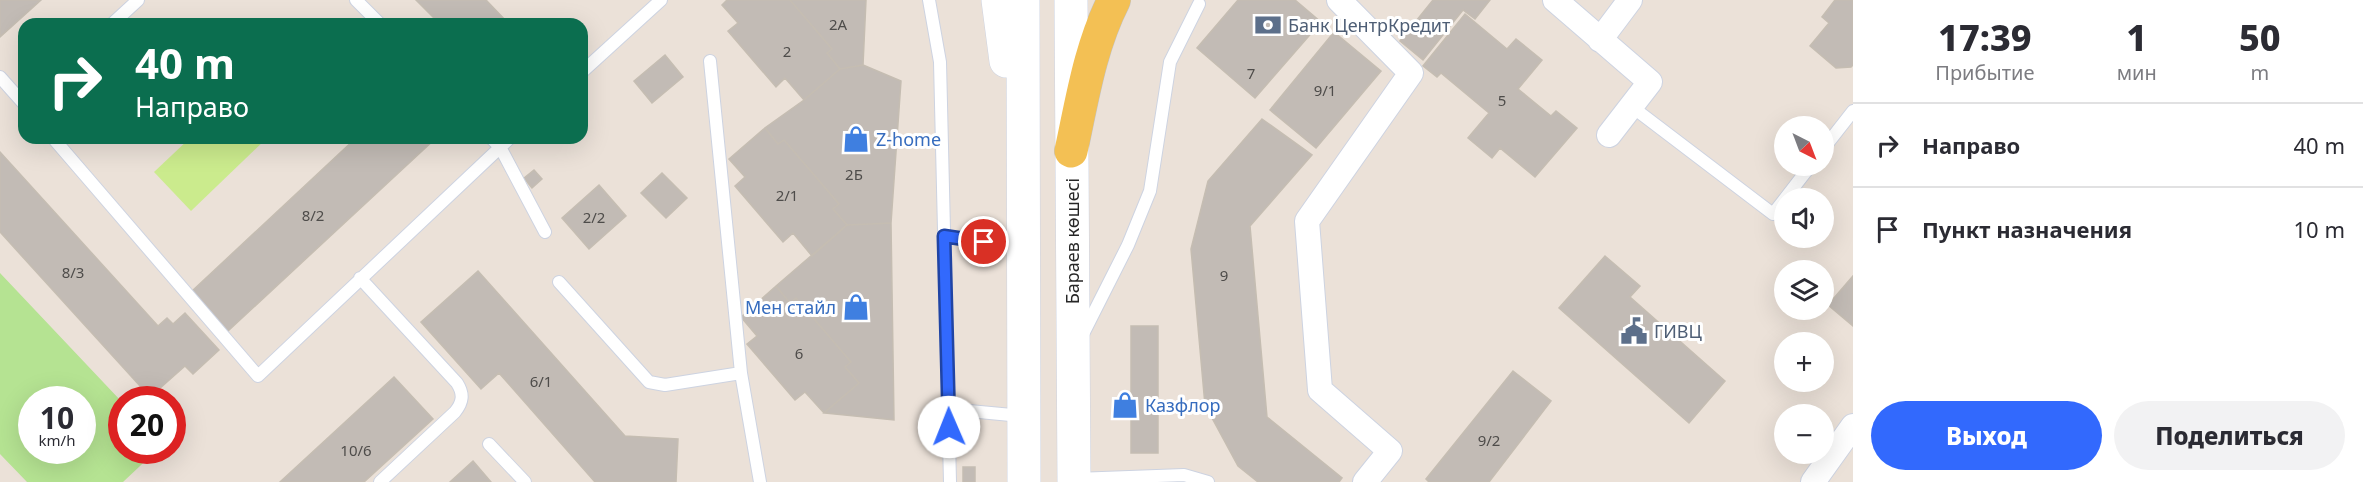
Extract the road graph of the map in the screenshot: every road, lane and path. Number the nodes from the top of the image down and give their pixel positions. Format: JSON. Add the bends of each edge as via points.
{"nodes":[{"id":1,"x":138,"y":0,"type":"edge"},
{"id":2,"x":356,"y":0,"type":"edge"},
{"id":3,"x":662,"y":0,"type":"edge"},
{"id":4,"x":929,"y":0,"type":"edge"},
{"id":5,"x":998,"y":0,"type":"edge"},
{"id":6,"x":1023,"y":0,"type":"edge"},
{"id":7,"x":1071,"y":0,"type":"edge"},
{"id":8,"x":1114,"y":0,"type":"edge"},
{"id":9,"x":1339,"y":0,"type":"edge"},
{"id":10,"x":1555,"y":0,"type":"edge"},
{"id":11,"x":1630,"y":0,"type":"edge"},
{"id":12,"x":1199,"y":4,"type":"dead end"},
{"id":13,"x":118,"y":18,"type":"edge"},
{"id":14,"x":374,"y":18,"type":"edge"},
{"id":15,"x":1600,"y":40,"type":"junction"},
{"id":16,"x":710,"y":61,"type":"dead end"},
{"id":17,"x":588,"y":67,"type":"edge"},
{"id":18,"x":0,"y":77,"type":"edge"},
{"id":19,"x":18,"y":97,"type":"edge"},
{"id":20,"x":1631,"y":106,"type":"junction"},
{"id":21,"x":1853,"y":111,"type":"edge"},
{"id":22,"x":1609,"y":135,"type":"dead end"},
{"id":23,"x":1834,"y":135,"type":"edge"},
{"id":24,"x":58,"y":144,"type":"edge"},
{"id":25,"x":495,"y":144,"type":"edge"},
{"id":26,"x":497,"y":144,"type":"edge"},
{"id":27,"x":1071,"y":151,"type":"junction"},
{"id":28,"x":1802,"y":176,"type":"edge"},
{"id":29,"x":1023,"y":193,"type":"junction"},
{"id":30,"x":545,"y":232,"type":"dead end"},
{"id":31,"x":944,"y":236,"type":"junction"},
{"id":32,"x":1023,"y":248,"type":"junction"},
{"id":33,"x":360,"y":278,"type":"junction"},
{"id":34,"x":559,"y":282,"type":"dead end"},
{"id":35,"x":1072,"y":354,"type":"junction"},
{"id":36,"x":741,"y":373,"type":"junction"},
{"id":37,"x":1073,"y":401,"type":"junction"},
{"id":38,"x":1024,"y":407,"type":"junction"},
{"id":39,"x":948,"y":409,"type":"junction"},
{"id":40,"x":1853,"y":426,"type":"edge"},
{"id":41,"x":489,"y":444,"type":"dead end"},
{"id":42,"x":1074,"y":480,"type":"edge"},
{"id":43,"x":380,"y":482,"type":"edge"},
{"id":44,"x":525,"y":482,"type":"edge"},
{"id":45,"x":760,"y":482,"type":"edge"},
{"id":46,"x":950,"y":482,"type":"edge"},
{"id":47,"x":1023,"y":482,"type":"edge"},
{"id":48,"x":1208,"y":482,"type":"edge"},
{"id":49,"x":1365,"y":482,"type":"edge"},
{"id":50,"x":1813,"y":482,"type":"edge"}],
"edges":[{"from":1,"to":13,"type":"lane"},
{"from":2,"to":14,"type":"lane"},
{"from":3,"to":17,"type":"lane"},
{"from":4,"to":31,"type":"lane","via":[[940,62]]},
{"from":5,"to":29,"type":"main road"},
{"from":6,"to":29,"type":"main road"},
{"from":7,"to":27,"type":"main road","name":"Бараев көшесі"},
{"from":8,"to":27,"type":"main road","via":[[1102,23],[1087,75]]},
{"from":9,"to":49,"type":"street","via":[[1411,73],[1307,220],[1320,390],[1390,451]]},
{"from":10,"to":15,"type":"street"},
{"from":11,"to":15,"type":"street"},
{"from":12,"to":35,"type":"lane","via":[[1170,62],[1150,191],[1128,245]]},
{"from":15,"to":20,"type":"street","via":[[1650,82]]},
{"from":16,"to":36,"type":"lane"},
{"from":18,"to":19,"type":"lane"},
{"from":20,"to":22,"type":"street"},
{"from":20,"to":28,"type":"lane","via":[[1773,214]]},
{"from":21,"to":23,"type":"lane"},
{"from":24,"to":33,"type":"lane","via":[[258,376]]},
{"from":25,"to":33,"type":"lane"},
{"from":26,"to":30,"type":"lane"},
{"from":27,"to":35,"type":"main road","name":"Бараев көшесі"},
{"from":29,"to":32,"type":"main road"},
{"from":31,"to":32,"type":"lane"},
{"from":31,"to":39,"type":"lane"},
{"from":32,"to":38,"type":"main road"},
{"from":33,"to":43,"type":"lane","via":[[457,383],[462,394],[455,412]]},
{"from":34,"to":36,"type":"lane","via":[[649,382],[665,385]]},
{"from":35,"to":37,"type":"main road","name":"Бараев көшесі"},
{"from":36,"to":45,"type":"lane"},
{"from":37,"to":38,"type":"main road"},
{"from":37,"to":42,"type":"main road","name":"Бараев көшесі"},
{"from":38,"to":39,"type":"lane"},
{"from":38,"to":47,"type":"main road"},
{"from":39,"to":46,"type":"lane"},
{"from":40,"to":50,"type":"street"},
{"from":41,"to":44,"type":"lane"},
{"from":42,"to":48,"type":"lane","via":[[1184,475]]}]}
